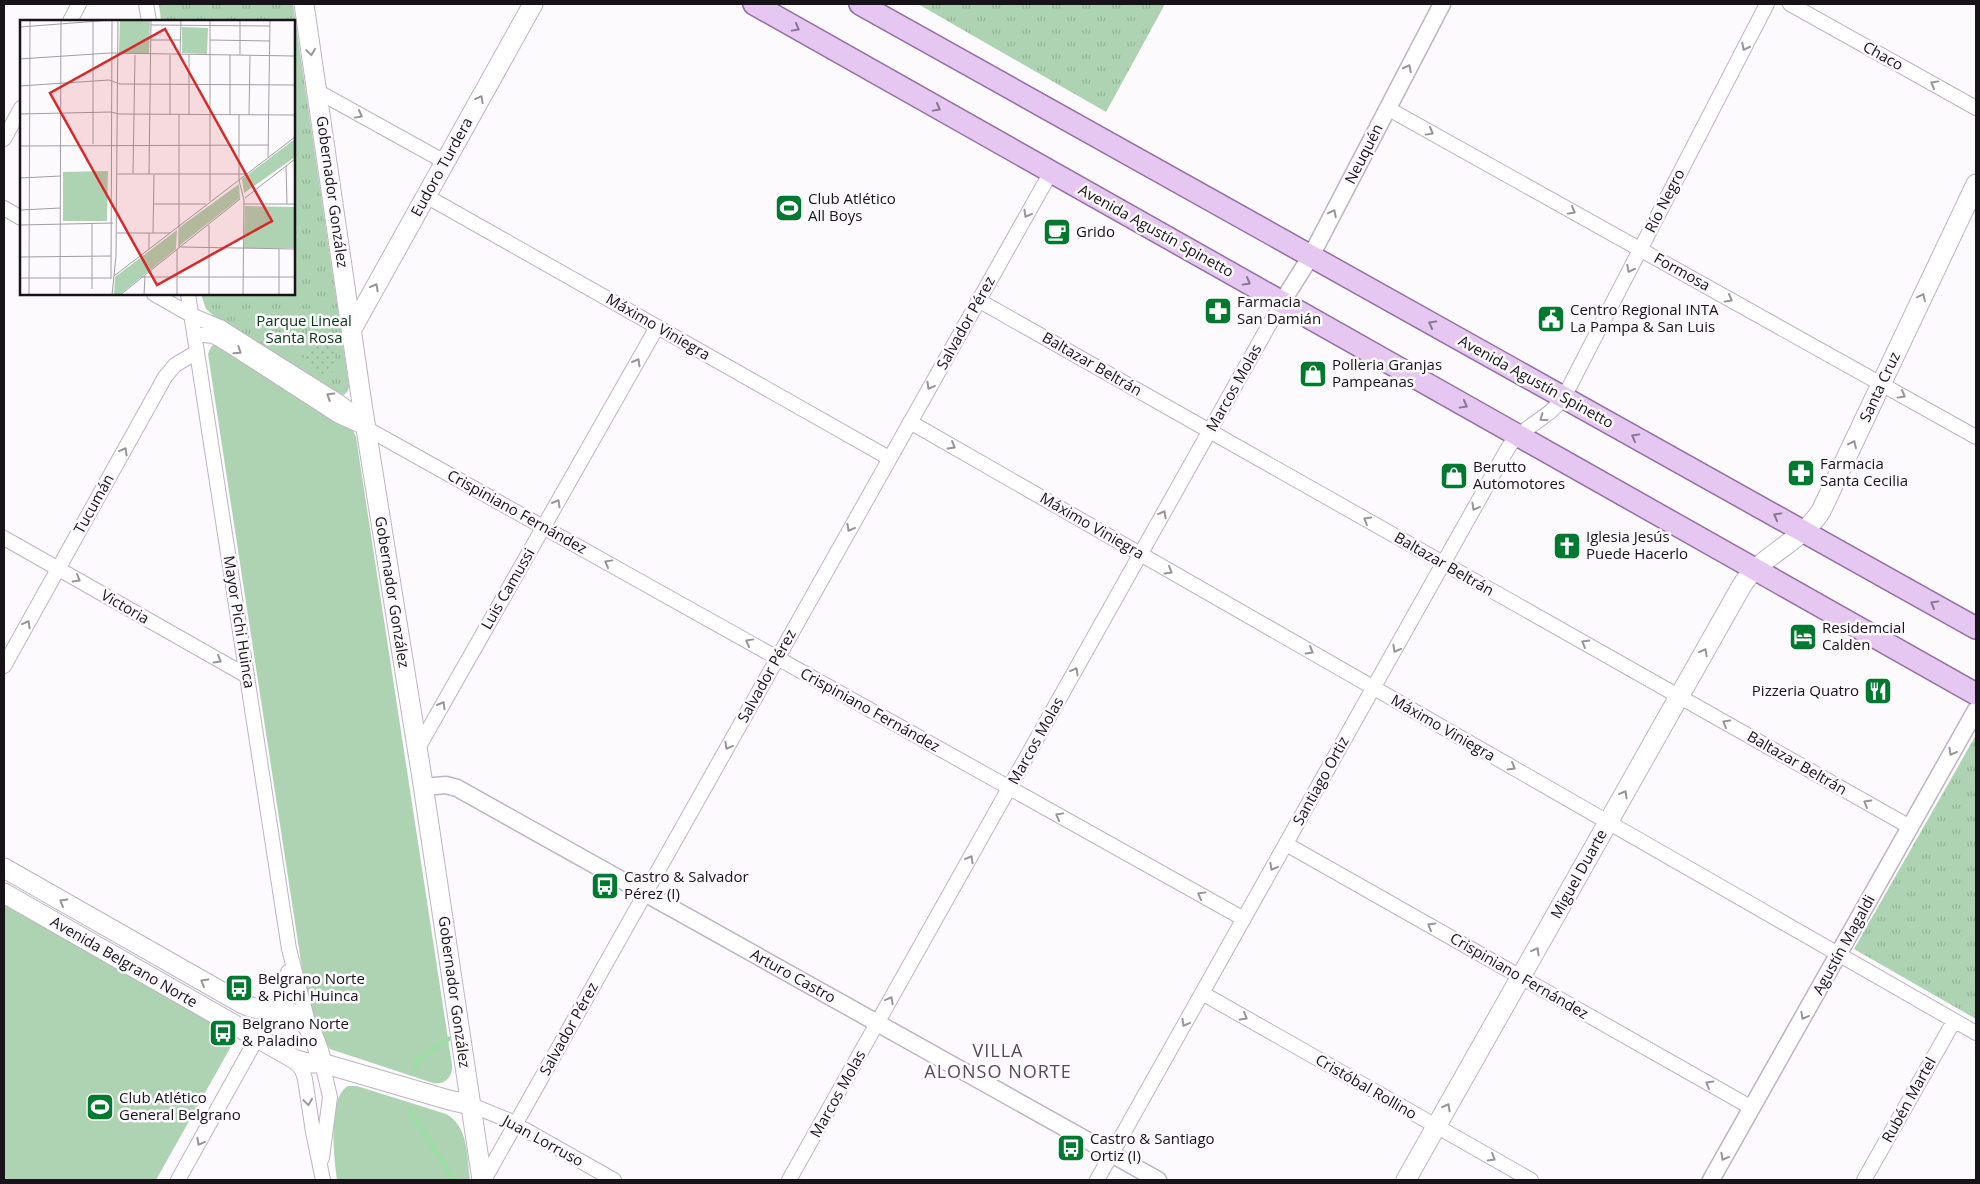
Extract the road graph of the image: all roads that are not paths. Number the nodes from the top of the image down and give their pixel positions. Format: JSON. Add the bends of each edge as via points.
{"nodes":[{"id":1,"x":79,"y":4,"type":"edge"},
{"id":2,"x":146,"y":4,"type":"edge"},
{"id":3,"x":304,"y":4,"type":"edge"},
{"id":4,"x":533,"y":4,"type":"edge"},
{"id":5,"x":754,"y":4,"type":"edge"},
{"id":6,"x":860,"y":4,"type":"edge"},
{"id":7,"x":1442,"y":4,"type":"edge"},
{"id":8,"x":1767,"y":4,"type":"edge"},
{"id":9,"x":1790,"y":4,"type":"edge"},
{"id":10,"x":71,"y":20,"type":"edge"},
{"id":11,"x":149,"y":20,"type":"edge"},
{"id":12,"x":317,"y":91,"type":"junction"},
{"id":13,"x":1387,"y":108,"type":"junction"},
{"id":14,"x":1976,"y":108,"type":"edge"},
{"id":15,"x":20,"y":110,"type":"edge"},
{"id":16,"x":4,"y":139,"type":"edge"},
{"id":17,"x":445,"y":162,"type":"junction"},
{"id":18,"x":1051,"y":172,"type":"junction"},
{"id":19,"x":1976,"y":184,"type":"edge"},
{"id":20,"x":426,"y":196,"type":"junction"},
{"id":21,"x":4,"y":208,"type":"edge"},
{"id":22,"x":20,"y":217,"type":"edge"},
{"id":23,"x":1640,"y":249,"type":"junction"},
{"id":24,"x":1311,"y":256,"type":"junction"},
{"id":25,"x":156,"y":295,"type":"edge"},
{"id":26,"x":188,"y":295,"type":"edge"},
{"id":27,"x":978,"y":300,"type":"junction"},
{"id":28,"x":1282,"y":302,"type":"junction"},
{"id":29,"x":191,"y":315,"type":"junction"},
{"id":30,"x":657,"y":327,"type":"junction"},
{"id":31,"x":352,"y":329,"type":"junction"},
{"id":32,"x":194,"y":334,"type":"junction"},
{"id":33,"x":197,"y":352,"type":"junction"},
{"id":34,"x":1881,"y":384,"type":"junction"},
{"id":35,"x":1564,"y":398,"type":"junction"},
{"id":36,"x":910,"y":422,"type":"junction"},
{"id":37,"x":366,"y":428,"type":"junction"},
{"id":38,"x":1210,"y":431,"type":"junction"},
{"id":39,"x":1518,"y":436,"type":"junction"},
{"id":40,"x":1976,"y":437,"type":"edge"},
{"id":41,"x":890,"y":458,"type":"junction"},
{"id":42,"x":543,"y":527,"type":"junction"},
{"id":43,"x":1803,"y":531,"type":"junction"},
{"id":44,"x":4,"y":538,"type":"edge"},
{"id":45,"x":1141,"y":554,"type":"junction"},
{"id":46,"x":1444,"y":563,"type":"junction"},
{"id":47,"x":58,"y":569,"type":"junction"},
{"id":48,"x":1755,"y":569,"type":"junction"},
{"id":49,"x":1976,"y":628,"type":"edge"},
{"id":50,"x":777,"y":658,"type":"junction"},
{"id":51,"x":4,"y":666,"type":"edge"},
{"id":52,"x":247,"y":676,"type":"junction"},
{"id":53,"x":1374,"y":688,"type":"junction"},
{"id":54,"x":1976,"y":694,"type":"edge"},
{"id":55,"x":1679,"y":697,"type":"junction"},
{"id":56,"x":1976,"y":710,"type":"edge"},
{"id":57,"x":418,"y":748,"type":"junction"},
{"id":58,"x":424,"y":787,"type":"junction"},
{"id":59,"x":1010,"y":788,"type":"junction"},
{"id":60,"x":1608,"y":822,"type":"junction"},
{"id":61,"x":1910,"y":828,"type":"junction"},
{"id":62,"x":1286,"y":844,"type":"junction"},
{"id":63,"x":4,"y":868,"type":"edge"},
{"id":64,"x":4,"y":893,"type":"edge"},
{"id":65,"x":645,"y":893,"type":"junction"},
{"id":66,"x":1244,"y":919,"type":"junction"},
{"id":67,"x":290,"y":949,"type":"junction"},
{"id":68,"x":1838,"y":954,"type":"junction"},
{"id":69,"x":1521,"y":977,"type":"junction"},
{"id":70,"x":1202,"y":993,"type":"junction"},
{"id":71,"x":269,"y":1010,"type":"junction"},
{"id":72,"x":1954,"y":1021,"type":"junction"},
{"id":73,"x":878,"y":1024,"type":"junction"},
{"id":74,"x":311,"y":1031,"type":"junction"},
{"id":75,"x":1976,"y":1033,"type":"edge"},
{"id":76,"x":257,"y":1038,"type":"junction"},
{"id":77,"x":292,"y":1058,"type":"junction"},
{"id":78,"x":322,"y":1062,"type":"junction"},
{"id":79,"x":471,"y":1105,"type":"junction"},
{"id":80,"x":1752,"y":1108,"type":"junction"},
{"id":81,"x":515,"y":1124,"type":"junction"},
{"id":82,"x":1436,"y":1126,"type":"junction"},
{"id":83,"x":1111,"y":1154,"type":"junction"},
{"id":84,"x":321,"y":1166,"type":"junction"},
{"id":85,"x":178,"y":1180,"type":"edge"},
{"id":86,"x":324,"y":1180,"type":"edge"},
{"id":87,"x":483,"y":1180,"type":"edge"},
{"id":88,"x":614,"y":1180,"type":"edge"},
{"id":89,"x":789,"y":1180,"type":"edge"},
{"id":90,"x":1097,"y":1180,"type":"edge"},
{"id":91,"x":1158,"y":1180,"type":"edge"},
{"id":92,"x":1406,"y":1180,"type":"edge"},
{"id":93,"x":1531,"y":1180,"type":"edge"},
{"id":94,"x":1711,"y":1180,"type":"edge"},
{"id":95,"x":1864,"y":1180,"type":"edge"}],
"edges":[{"from":1,"to":10,"type":"street"},
{"from":2,"to":11,"type":"street"},
{"from":3,"to":12,"type":"main road","name":"Gobernador González","one_way":true},
{"from":17,"to":4,"type":"main road","name":"Eudoro Turdera","one_way":true},
{"from":5,"to":18,"type":"main road","name":"Avenida Agustín Spinetto","one_way":true},
{"from":6,"to":24,"type":"main road","name":"Avenida Agustín Spinetto"},
{"from":13,"to":7,"type":"street","name":"Neuquén","one_way":true},
{"from":8,"to":23,"type":"street","name":"Río Negro","one_way":true},
{"from":14,"to":9,"type":"street","name":"Chaco","one_way":true},
{"from":12,"to":17,"type":"street","one_way":true},
{"from":12,"to":31,"type":"main road","name":"Gobernador González"},
{"from":13,"to":23,"type":"street","name":"Formosa","one_way":true},
{"from":24,"to":13,"type":"street","name":"Neuquén","one_way":true},
{"from":15,"to":16,"type":"street"},
{"from":17,"to":20,"type":"main road","name":"Eudoro Turdera"},
{"from":18,"to":27,"type":"street","name":"Salvador Pérez","one_way":true},
{"from":18,"to":28,"type":"main road","name":"Avenida Agustín Spinetto","one_way":true},
{"from":34,"to":19,"type":"main road","name":"Santa Cruz","one_way":true},
{"from":20,"to":30,"type":"street","name":"Máximo Viniegra"},
{"from":31,"to":20,"type":"main road","name":"Eudoro Turdera","one_way":true},
{"from":21,"to":22,"type":"street"},
{"from":23,"to":34,"type":"street","name":"Formosa","one_way":true},
{"from":23,"to":35,"type":"street","name":"Río Negro","one_way":true},
{"from":24,"to":28,"type":"street","name":"Neuquén"},
{"from":35,"to":24,"type":"main road","name":"Avenida Agustín Spinetto","one_way":true},
{"from":25,"to":29,"type":"street","name":"Crispiniano Fernández"},
{"from":26,"to":29,"type":"street","name":"Mayor Pichi Huinca"},
{"from":27,"to":36,"type":"street","name":"Salvador Pérez","one_way":true},
{"from":27,"to":38,"type":"street","name":"Baltazar Beltrán"},
{"from":28,"to":38,"type":"street","name":"Marcos Molas"},
{"from":28,"to":39,"type":"main road","name":"Avenida Agustín Spinetto","one_way":true},
{"from":29,"to":32,"type":"street","name":"Mayor Pichi Huinca"},
{"from":37,"to":29,"type":"street","name":"Crispiniano Fernández","one_way":true,"via":[[339,402],[220,327]]},
{"from":30,"to":41,"type":"street","name":"Máximo Viniegra"},
{"from":42,"to":30,"type":"street","name":"Luis Camussi","one_way":true},
{"from":31,"to":37,"type":"main road","name":"Gobernador González"},
{"from":32,"to":33,"type":"street","name":"Mayor Pichi Huinca"},
{"from":32,"to":37,"type":"street","name":"Crispiniano Fernández","one_way":true,"via":[[216,337],[339,416]]},
{"from":47,"to":33,"type":"street","name":"Tucumán","one_way":true,"via":[[168,372]]},
{"from":33,"to":52,"type":"street","name":"Mayor Pichi Huinca"},
{"from":34,"to":40,"type":"street","name":"Formosa","one_way":true},
{"from":43,"to":34,"type":"main road","name":"Santa Cruz","one_way":true,"via":[[1821,511]]},
{"from":35,"to":39,"type":"street","name":"Santiago Ortiz","one_way":true,"via":[[1546,417]]},
{"from":43,"to":35,"type":"main road","name":"Avenida Agustín Spinetto","one_way":true},
{"from":36,"to":41,"type":"street","name":"Salvador Pérez"},
{"from":36,"to":45,"type":"street","name":"Máximo Viniegra","one_way":true},
{"from":37,"to":42,"type":"street","name":"Crispiniano Fernández"},
{"from":37,"to":57,"type":"main road","name":"Gobernador González"},
{"from":45,"to":38,"type":"street","name":"Marcos Molas","one_way":true},
{"from":46,"to":38,"type":"street","name":"Baltazar Beltrán","one_way":true},
{"from":39,"to":46,"type":"street","name":"Santiago Ortiz","one_way":true,"via":[[1508,448]]},
{"from":39,"to":48,"type":"main road","name":"Avenida Agustín Spinetto"},
{"from":41,"to":50,"type":"street","name":"Salvador Pérez","one_way":true},
{"from":50,"to":42,"type":"street","name":"Crispiniano Fernández","one_way":true},
{"from":57,"to":42,"type":"street","name":"Luis Camussi","one_way":true},
{"from":43,"to":48,"type":"main road","name":"Santa Cruz"},
{"from":49,"to":43,"type":"main road","name":"Avenida Agustín Spinetto","one_way":true},
{"from":44,"to":47,"type":"street","name":"Victoria"},
{"from":45,"to":53,"type":"street","name":"Máximo Viniegra","one_way":true},
{"from":59,"to":45,"type":"street","name":"Marcos Molas","one_way":true},
{"from":46,"to":53,"type":"street","name":"Santiago Ortiz","one_way":true},
{"from":55,"to":46,"type":"street","name":"Baltazar Beltrán","one_way":true},
{"from":51,"to":47,"type":"street","name":"Tucumán","one_way":true},
{"from":47,"to":52,"type":"street","name":"Victoria","one_way":true},
{"from":48,"to":54,"type":"main road","name":"Avenida Agustín Spinetto"},
{"from":55,"to":48,"type":"main road","name":"Miguel Duarte","one_way":true,"via":[[1741,587]]},
{"from":50,"to":59,"type":"street","name":"Crispiniano Fernández"},
{"from":50,"to":65,"type":"street","name":"Salvador Pérez","one_way":true},
{"from":52,"to":67,"type":"street","name":"Mayor Pichi Huinca"},
{"from":53,"to":60,"type":"street","name":"Máximo Viniegra","one_way":true},
{"from":53,"to":62,"type":"street","name":"Santiago Ortiz"},
{"from":60,"to":55,"type":"main road","name":"Miguel Duarte","one_way":true},
{"from":61,"to":55,"type":"street","name":"Baltazar Beltrán","one_way":true},
{"from":56,"to":61,"type":"street","name":"Agustín Magaldi","one_way":true},
{"from":57,"to":58,"type":"main road","name":"Gobernador González"},
{"from":58,"to":65,"type":"street","name":"Arturo Castro","via":[[446,785],[457,788]]},
{"from":58,"to":79,"type":"main road","name":"Gobernador González"},
{"from":66,"to":59,"type":"street","name":"Crispiniano Fernández","one_way":true},
{"from":73,"to":59,"type":"street","name":"Marcos Molas","one_way":true},
{"from":60,"to":68,"type":"street","name":"Máximo Viniegra"},
{"from":69,"to":60,"type":"main road","name":"Miguel Duarte","one_way":true},
{"from":61,"to":68,"type":"street","name":"Agustín Magaldi"},
{"from":62,"to":66,"type":"street","name":"Santiago Ortiz","one_way":true},
{"from":69,"to":62,"type":"street","name":"Crispiniano Fernández","one_way":true},
{"from":71,"to":63,"type":"main road","name":"Avenida Belgrano Norte","one_way":true,"via":[[243,1004]]},
{"from":64,"to":76,"type":"main road","name":"Avenida Belgrano Norte"},
{"from":65,"to":73,"type":"street","name":"Arturo Castro"},
{"from":65,"to":81,"type":"street","name":"Salvador Pérez"},
{"from":66,"to":70,"type":"street","name":"Santiago Ortiz"},
{"from":67,"to":71,"type":"street","name":"Mayor Pichi Huinca","via":[[289,997],[282,1006]]},
{"from":67,"to":74,"type":"street","name":"Mayor Pichi Huinca"},
{"from":68,"to":72,"type":"street","name":"Máximo Viniegra"},
{"from":68,"to":80,"type":"street","name":"Agustín Magaldi","one_way":true},
{"from":80,"to":69,"type":"street","name":"Crispiniano Fernández","one_way":true},
{"from":82,"to":69,"type":"main road","name":"Miguel Duarte","one_way":true},
{"from":70,"to":82,"type":"street","name":"Cristóbal Rollino","one_way":true},
{"from":70,"to":83,"type":"street","name":"Santiago Ortiz","one_way":true},
{"from":71,"to":74,"type":"main road","name":"Avenida Belgrano Norte","via":[[298,1016]]},
{"from":71,"to":76,"type":"main road","via":[[258,1013],[253,1020]]},
{"from":72,"to":75,"type":"street","name":"Máximo Viniegra"},
{"from":72,"to":95,"type":"street","name":"Rubén Martel"},
{"from":73,"to":83,"type":"street","name":"Arturo Castro"},
{"from":73,"to":89,"type":"street","name":"Marcos Molas"},
{"from":74,"to":78,"type":"main road","name":"Mayor Pichi Huinca"},
{"from":76,"to":77,"type":"main road","name":"Avenida Belgrano Norte"},
{"from":76,"to":85,"type":"street","one_way":true},
{"from":77,"to":78,"type":"main road","name":"Avenida Belgrano Norte","via":[[308,1063]]},
{"from":77,"to":84,"type":"street","name":"Mayor Pichi Huinca","one_way":true,"via":[[304,1076]]},
{"from":78,"to":79,"type":"main road","name":"Avenida Belgrano Norte"},
{"from":78,"to":84,"type":"street","name":"Mayor Pichi Huinca","via":[[330,1097]]},
{"from":79,"to":81,"type":"street","name":"Juan Lorruso"},
{"from":79,"to":87,"type":"main road","name":"Gobernador González"},
{"from":80,"to":94,"type":"street","name":"Agustín Magaldi","one_way":true},
{"from":81,"to":87,"type":"street","name":"Salvador Pérez"},
{"from":81,"to":88,"type":"street","name":"Juan Lorruso"},
{"from":82,"to":92,"type":"main road","name":"Miguel Duarte"},
{"from":82,"to":93,"type":"street","name":"Cristóbal Rollino","one_way":true},
{"from":83,"to":90,"type":"street","name":"Santiago Ortiz"},
{"from":83,"to":91,"type":"street","name":"Arturo Castro"},
{"from":84,"to":86,"type":"street","name":"Mayor Pichi Huinca"}]}
